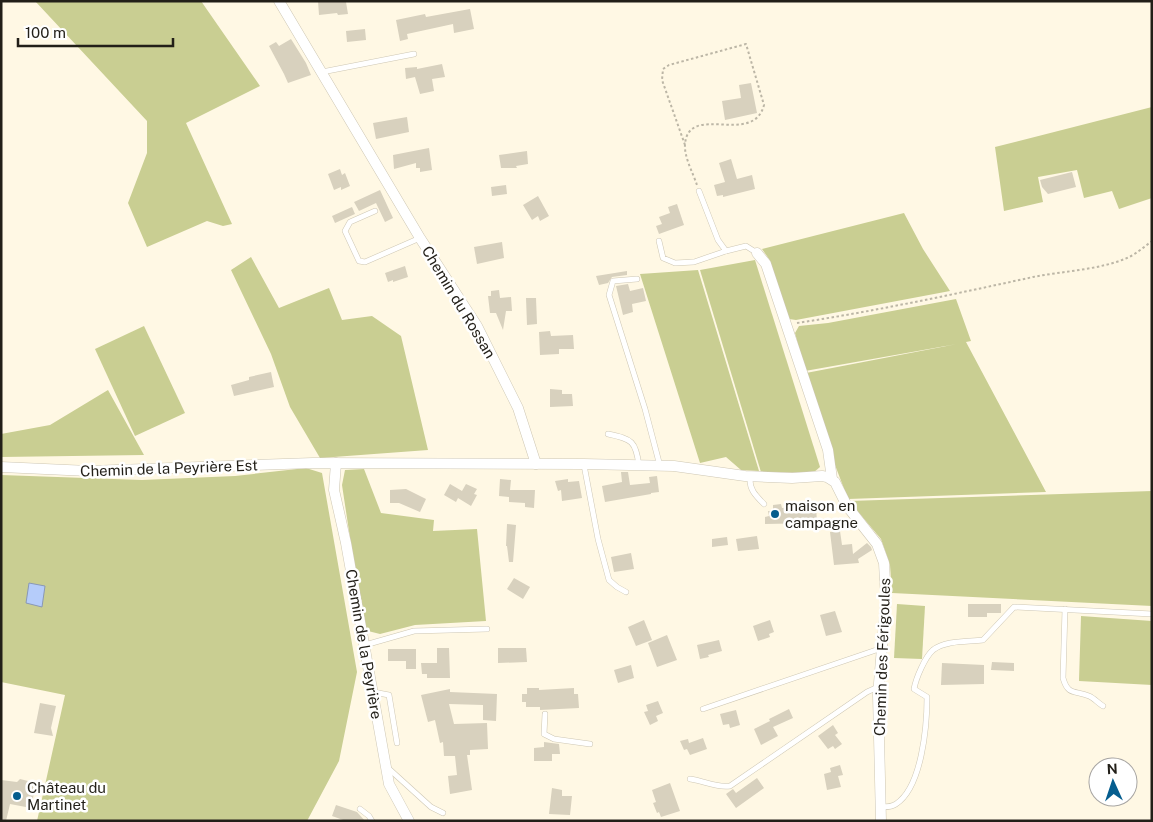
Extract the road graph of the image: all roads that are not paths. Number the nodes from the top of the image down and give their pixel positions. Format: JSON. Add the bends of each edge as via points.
{"nodes":[{"id":1,"x":279,"y":1,"type":"edge"},
{"id":2,"x":414,"y":54,"type":"dead end"},
{"id":3,"x":321,"y":72,"type":"junction"},
{"id":4,"x":699,"y":192,"type":"road end"},
{"id":5,"x":375,"y":211,"type":"dead end"},
{"id":6,"x":420,"y":238,"type":"junction"},
{"id":7,"x":659,"y":241,"type":"dead end"},
{"id":8,"x":726,"y":251,"type":"junction"},
{"id":9,"x":757,"y":253,"type":"joint"},
{"id":10,"x":637,"y":279,"type":"dead end"},
{"id":11,"x":608,"y":434,"type":"dead end"},
{"id":12,"x":336,"y":463,"type":"junction"},
{"id":13,"x":536,"y":464,"type":"junction"},
{"id":14,"x":584,"y":464,"type":"junction"},
{"id":15,"x":639,"y":466,"type":"junction"},
{"id":16,"x":660,"y":466,"type":"junction"},
{"id":17,"x":1,"y":467,"type":"edge"},
{"id":18,"x":750,"y":476,"type":"junction"},
{"id":19,"x":832,"y":479,"type":"junction"},
{"id":20,"x":764,"y":504,"type":"dead end"},
{"id":21,"x":626,"y":592,"type":"dead end"},
{"id":22,"x":1065,"y":609,"type":"junction"},
{"id":23,"x":1152,"y":614,"type":"edge"},
{"id":24,"x":487,"y":629,"type":"dead end"},
{"id":25,"x":364,"y":645,"type":"junction"},
{"id":26,"x":882,"y":648,"type":"junction"},
{"id":27,"x":879,"y":687,"type":"junction"},
{"id":28,"x":372,"y":692,"type":"junction"},
{"id":29,"x":1103,"y":706,"type":"dead end"},
{"id":30,"x":703,"y":709,"type":"dead end"},
{"id":31,"x":545,"y":714,"type":"dead end"},
{"id":32,"x":397,"y":743,"type":"dead end"},
{"id":33,"x":590,"y":744,"type":"dead end"},
{"id":34,"x":385,"y":766,"type":"junction"},
{"id":35,"x":690,"y":779,"type":"dead end"},
{"id":36,"x":881,"y":807,"type":"junction"},
{"id":37,"x":360,"y":809,"type":"dead end"},
{"id":38,"x":443,"y":814,"type":"dead end"},
{"id":39,"x":372,"y":821,"type":"edge"},
{"id":40,"x":409,"y":821,"type":"edge"},
{"id":41,"x":881,"y":821,"type":"edge"}],
"edges":[{"from":1,"to":3,"type":"street","name":"Chemin du Rossan"},
{"from":2,"to":3,"type":"lane"},
{"from":3,"to":6,"type":"street","name":"Chemin du Rossan"},
{"from":4,"to":8,"type":"lane","via":[[718,240]]},
{"from":5,"to":6,"type":"lane","via":[[350,222],[345,231],[359,261],[365,262]]},
{"from":6,"to":13,"type":"street","name":"Chemin du Rossan","via":[[476,326],[518,408]]},
{"from":7,"to":8,"type":"lane","via":[[663,258],[675,263],[694,262]]},
{"from":8,"to":9,"type":"lane","via":[[746,246]]},
{"from":9,"to":19,"type":"street","name":"Chemin des Férigoules","via":[[766,264],[828,450]]},
{"from":10,"to":16,"type":"lane","via":[[612,281],[609,295]]},
{"from":11,"to":15,"type":"lane","via":[[628,438],[636,446]]},
{"from":12,"to":13,"type":"street"},
{"from":12,"to":17,"type":"street","name":"Chemin de la Peyrière Est","via":[[89,471]]},
{"from":12,"to":25,"type":"street","name":"Chemin de la Peyrière","via":[[334,490]]},
{"from":13,"to":14,"type":"street"},
{"from":14,"to":15,"type":"street"},
{"from":14,"to":21,"type":"lane","via":[[609,580]]},
{"from":15,"to":16,"type":"street"},
{"from":16,"to":18,"type":"street"},
{"from":18,"to":19,"type":"street","via":[[822,476]]},
{"from":18,"to":20,"type":"lane","via":[[750,485]]},
{"from":19,"to":26,"type":"street","name":"Chemin des Férigoules","via":[[847,506],[877,544],[884,562],[886,600]]},
{"from":22,"to":23,"type":"lane"},
{"from":22,"to":29,"type":"lane","via":[[1065,687],[1089,696]]},
{"from":22,"to":36,"type":"lane","via":[[1014,606],[983,640],[950,643],[933,650],[918,674],[914,688],[927,697],[927,724],[915,778],[906,795],[895,805]]},
{"from":24,"to":25,"type":"lane","via":[[414,630]]},
{"from":25,"to":28,"type":"street","name":"Chemin de la Peyrière"},
{"from":26,"to":27,"type":"street","name":"Chemin des Férigoules"},
{"from":26,"to":30,"type":"lane"},
{"from":27,"to":35,"type":"lane","via":[[730,786],[718,787]]},
{"from":27,"to":36,"type":"street","name":"Chemin des Férigoules"},
{"from":28,"to":32,"type":"lane","via":[[389,696]]},
{"from":28,"to":34,"type":"street","name":"Chemin de la Peyrière"},
{"from":31,"to":33,"type":"lane","via":[[544,734],[554,739]]},
{"from":34,"to":38,"type":"lane","via":[[431,808]]},
{"from":34,"to":40,"type":"street","name":"Chemin de la Peyrière","via":[[388,784]]},
{"from":36,"to":41,"type":"street","name":"Chemin des Férigoules"},
{"from":37,"to":39,"type":"lane"}]}
